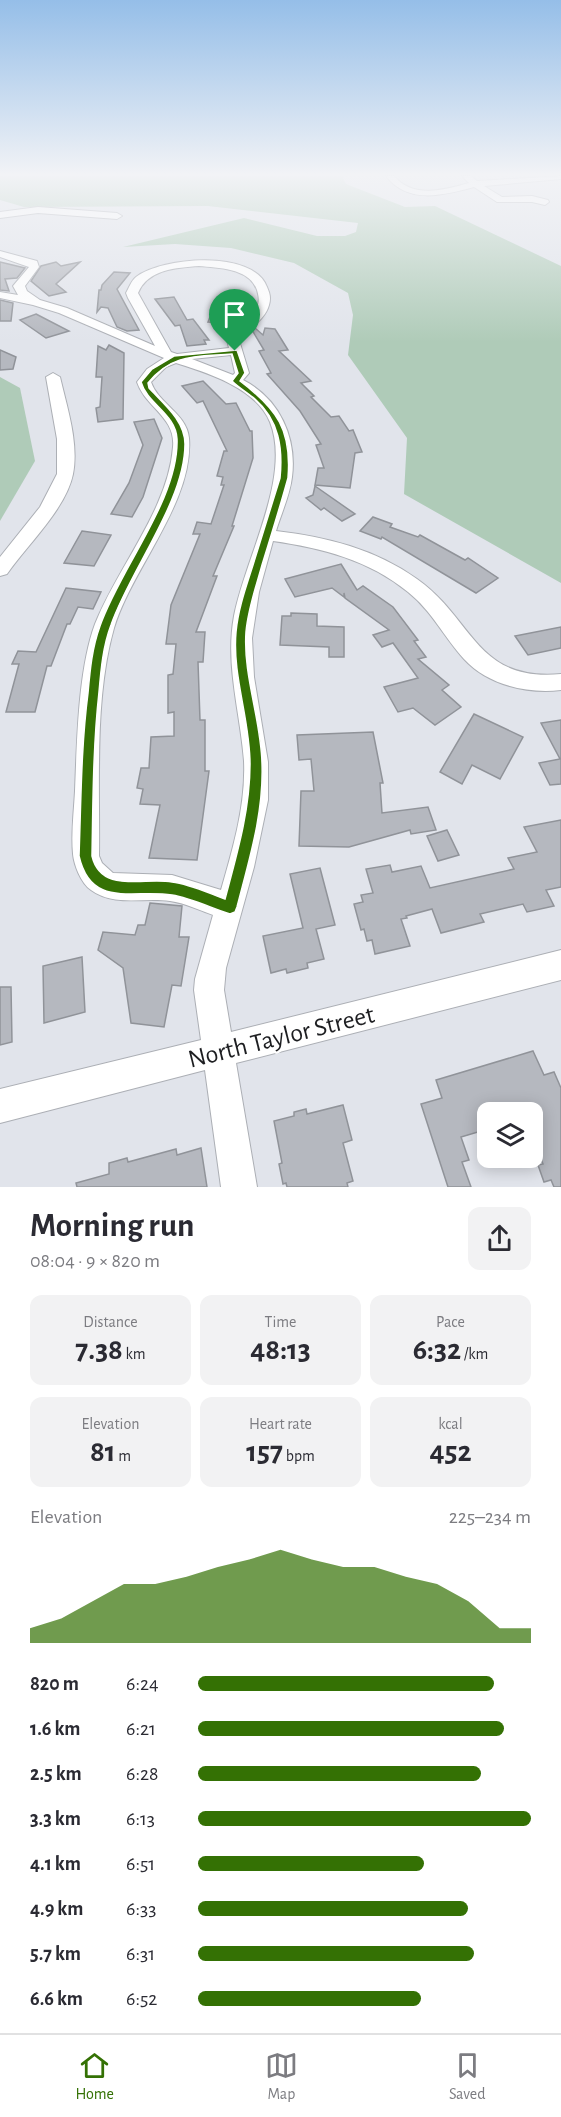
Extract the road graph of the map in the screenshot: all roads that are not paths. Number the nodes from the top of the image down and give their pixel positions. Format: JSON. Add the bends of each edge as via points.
{"nodes":[{"id":1,"x":0,"y":254,"type":"edge"},
{"id":2,"x":0,"y":295,"type":"edge"},
{"id":3,"x":36,"y":302,"type":"junction"},
{"id":4,"x":235,"y":351,"type":"junction"},
{"id":5,"x":171,"y":355,"type":"junction"},
{"id":6,"x":53,"y":377,"type":"dead end"},
{"id":7,"x":236,"y":381,"type":"junction"},
{"id":8,"x":267,"y":535,"type":"junction"},
{"id":9,"x":0,"y":570,"type":"edge"},
{"id":10,"x":561,"y":682,"type":"edge"},
{"id":11,"x":230,"y":907,"type":"junction"},
{"id":12,"x":561,"y":965,"type":"edge"},
{"id":13,"x":219,"y":1052,"type":"junction"},
{"id":14,"x":0,"y":1106,"type":"edge"},
{"id":15,"x":239,"y":1187,"type":"edge"}],
"edges":[{"from":1,"to":3,"type":"street","via":[[33,263],[19,286],[22,293]]},
{"from":2,"to":3,"type":"street"},
{"from":3,"to":5,"type":"street"},
{"from":4,"to":5,"type":"street"},
{"from":4,"to":5,"type":"street","via":[[233,340],[263,307],[263,285],[242,270],[200,263],[156,270],[141,277],[133,288],[133,298]]},
{"from":4,"to":7,"type":"street","via":[[242,373]]},
{"from":5,"to":7,"type":"street"},
{"from":5,"to":11,"type":"street","via":[[144,382],[181,435],[176,482],[120,592],[98,651],[89,730],[86,856],[88,868],[106,885],[172,888]]},
{"from":6,"to":9,"type":"street","via":[[61,416],[65,474],[55,496]]},
{"from":7,"to":8,"type":"street","via":[[259,399],[283,435],[284,478]]},
{"from":8,"to":10,"type":"street","via":[[327,544],[388,568],[423,594],[484,664],[522,681]]},
{"from":8,"to":11,"type":"street","via":[[241,632],[241,659],[254,731],[255,798]]},
{"from":11,"to":13,"type":"street","via":[[210,968],[209,990]]},
{"from":12,"to":13,"type":"street","name":"North Taylor Street"},
{"from":13,"to":14,"type":"street","name":"North Taylor Street"},
{"from":13,"to":15,"type":"street"}]}
